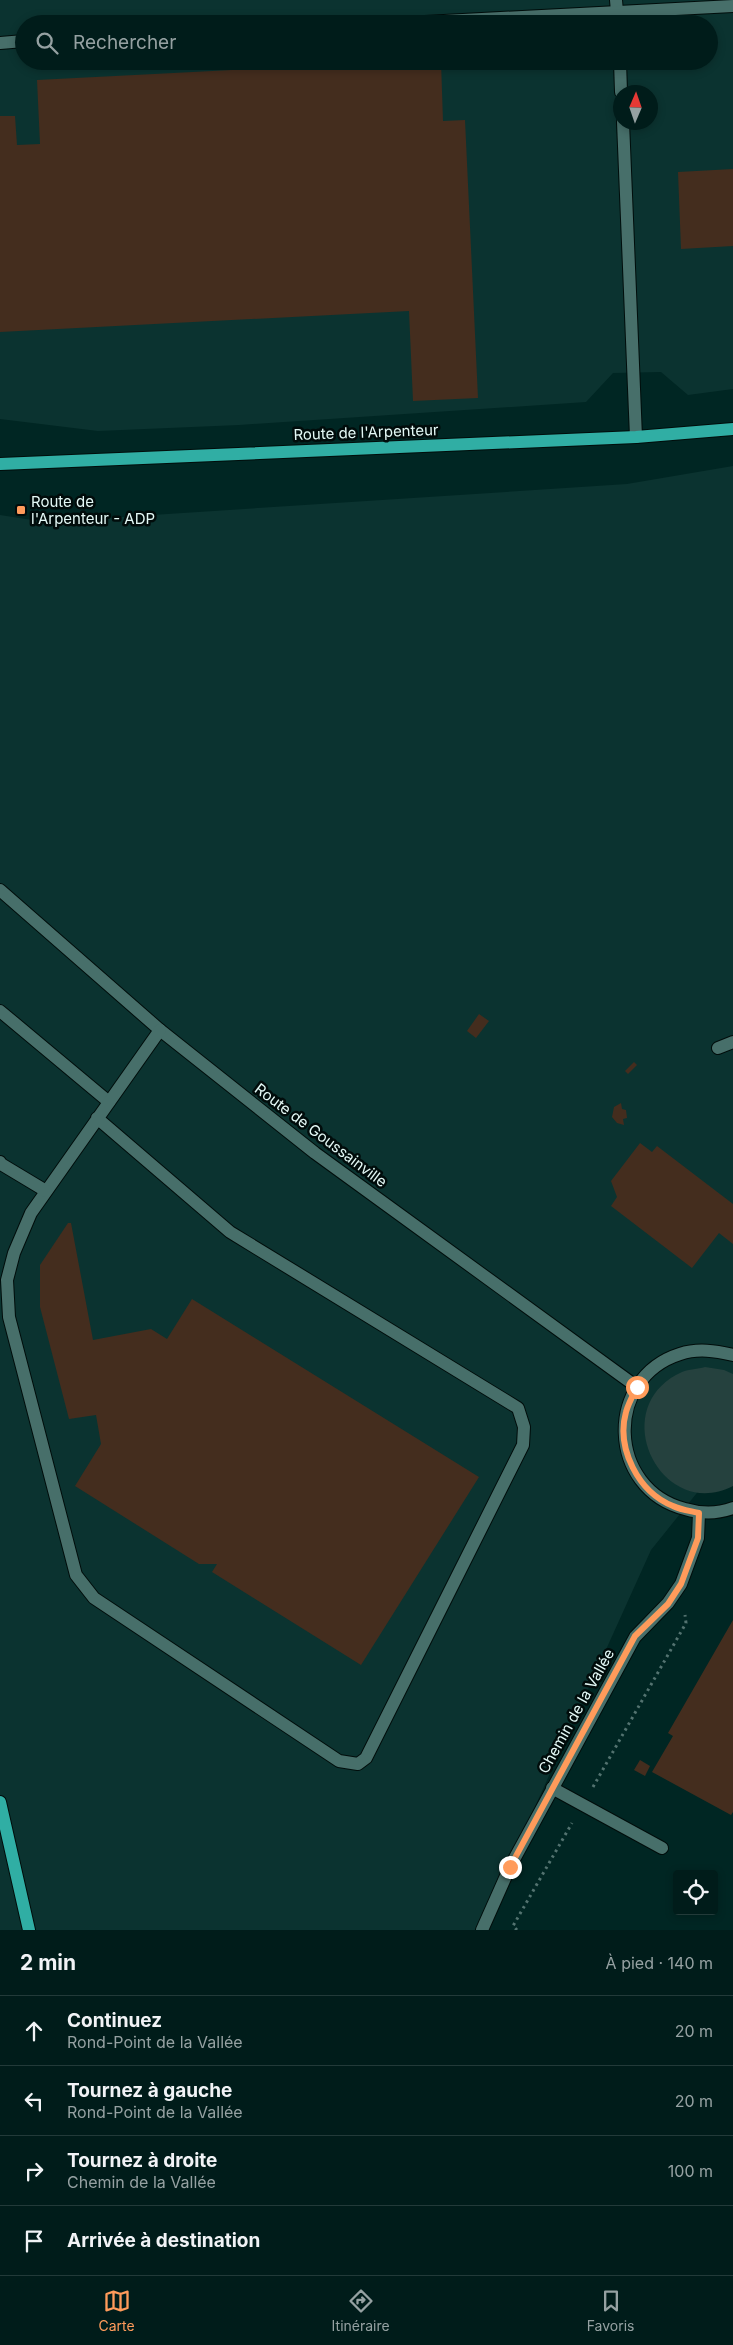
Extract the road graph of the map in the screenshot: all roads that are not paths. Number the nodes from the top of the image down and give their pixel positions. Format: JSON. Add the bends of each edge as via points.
{"nodes":[{"id":1,"x":733,"y":6,"type":"edge"},
{"id":2,"x":617,"y":12,"type":"edge"},
{"id":3,"x":560,"y":15,"type":"edge"},
{"id":4,"x":15,"y":42,"type":"edge"},
{"id":5,"x":0,"y":43,"type":"edge"},
{"id":6,"x":620,"y":70,"type":"edge"},
{"id":7,"x":621,"y":85,"type":"edge"},
{"id":8,"x":622,"y":130,"type":"edge"},
{"id":9,"x":733,"y":429,"type":"edge"},
{"id":10,"x":636,"y":437,"type":"junction"},
{"id":11,"x":0,"y":464,"type":"edge"},
{"id":12,"x":0,"y":890,"type":"edge"},
{"id":13,"x":0,"y":1011,"type":"edge"},
{"id":14,"x":160,"y":1030,"type":"junction"},
{"id":15,"x":733,"y":1042,"type":"edge"},
{"id":16,"x":718,"y":1048,"type":"dead end"},
{"id":17,"x":109,"y":1102,"type":"junction"},
{"id":18,"x":97,"y":1118,"type":"junction"},
{"id":19,"x":0,"y":1162,"type":"edge"},
{"id":20,"x":46,"y":1191,"type":"junction"},
{"id":21,"x":733,"y":1355,"type":"edge"},
{"id":22,"x":637,"y":1387,"type":"junction"},
{"id":23,"x":733,"y":1508,"type":"edge"},
{"id":24,"x":699,"y":1513,"type":"junction"},
{"id":25,"x":552,"y":1788,"type":"junction"},
{"id":26,"x":0,"y":1802,"type":"edge"},
{"id":27,"x":662,"y":1848,"type":"dead end"},
{"id":28,"x":29,"y":1930,"type":"edge"},
{"id":29,"x":482,"y":1930,"type":"edge"}],
"edges":[{"from":1,"to":2,"type":"street"},
{"from":2,"to":3,"type":"street"},
{"from":4,"to":5,"type":"street"},
{"from":6,"to":7,"type":"street"},
{"from":8,"to":10,"type":"street"},
{"from":9,"to":10,"type":"main road","name":"Route de l'Arpenteur"},
{"from":10,"to":11,"type":"main road","name":"Route de l'Arpenteur"},
{"from":12,"to":14,"type":"street","name":"Route de Goussainville"},
{"from":13,"to":17,"type":"street"},
{"from":14,"to":17,"type":"street"},
{"from":14,"to":22,"type":"street","name":"Route de Goussainville","via":[[315,1153]]},
{"from":15,"to":16,"type":"street"},
{"from":17,"to":18,"type":"street"},
{"from":18,"to":20,"type":"street"},
{"from":18,"to":20,"type":"street","via":[[230,1232],[518,1408],[524,1427],[523,1445],[366,1758],[358,1764],[339,1761],[94,1598],[76,1575],[9,1316],[7,1280],[14,1253],[30,1213]]},
{"from":19,"to":20,"type":"street"},
{"from":21,"to":22,"type":"street","via":[[709,1350],[681,1354],[656,1366]]},
{"from":22,"to":24,"type":"street","via":[[626,1413],[624,1441],[632,1468],[648,1490],[672,1506]]},
{"from":23,"to":24,"type":"street"},
{"from":24,"to":25,"type":"street","name":"Chemin de la Vallée","via":[[698,1538],[681,1584],[668,1604],[635,1636]]},
{"from":25,"to":27,"type":"street"},
{"from":25,"to":29,"type":"street","name":"Chemin de la Vallée","via":[[510,1867]]},
{"from":26,"to":28,"type":"main road"}]}
